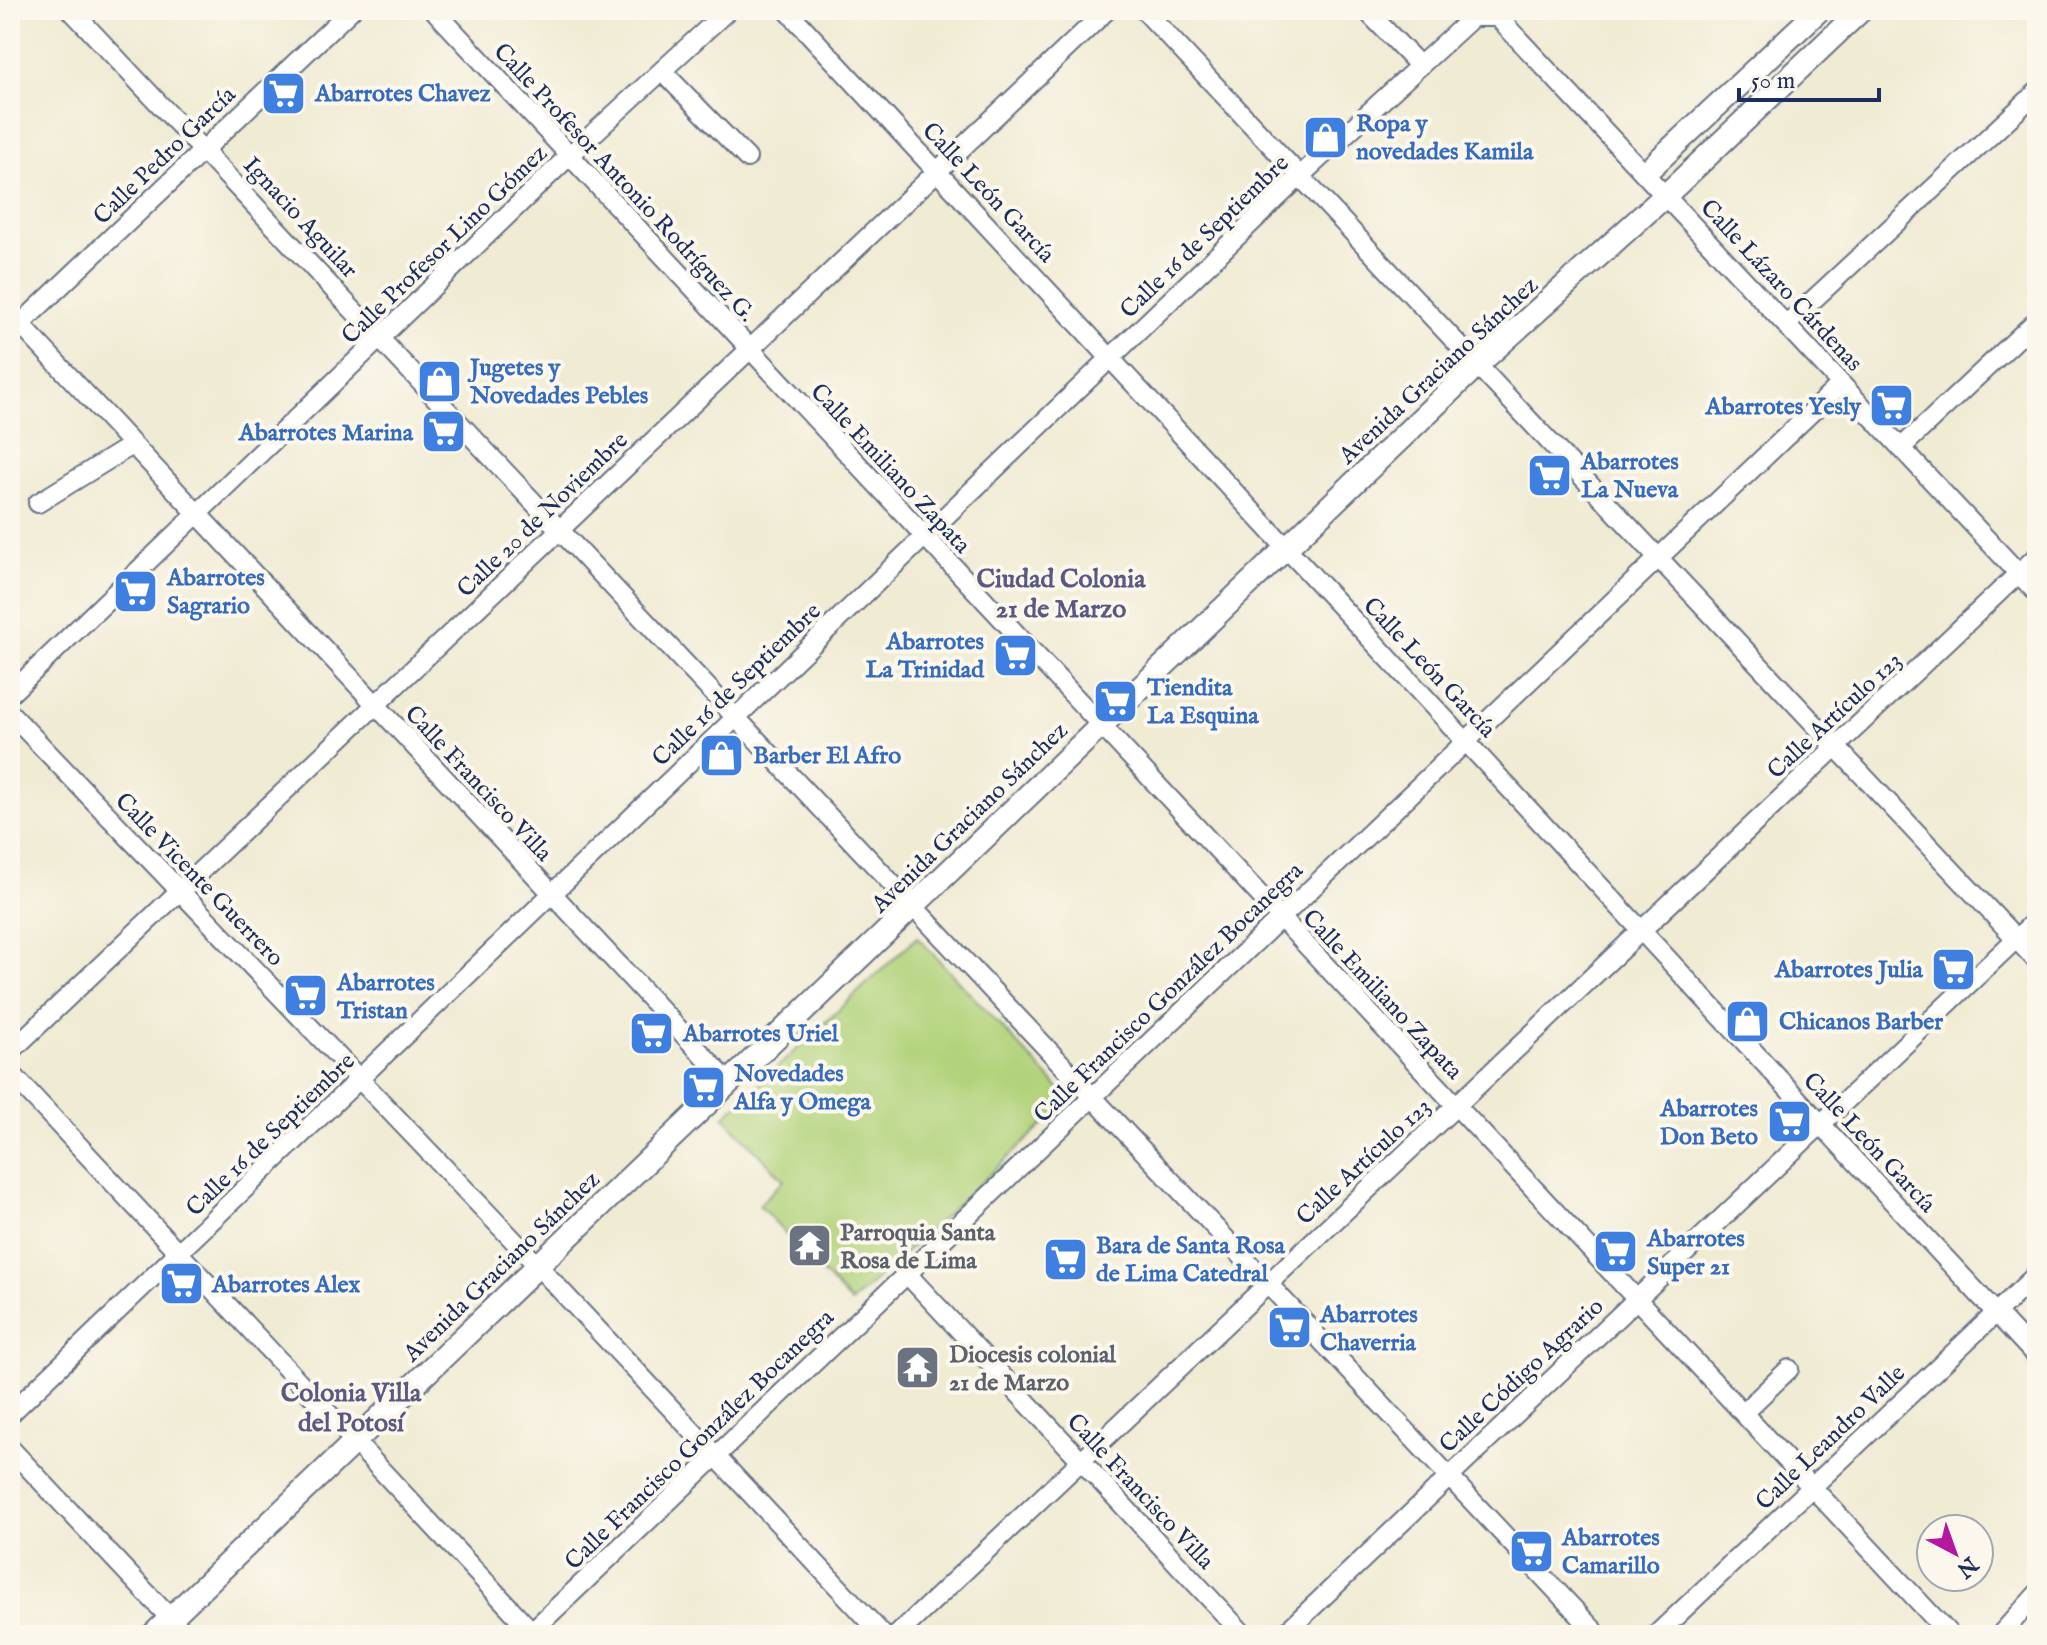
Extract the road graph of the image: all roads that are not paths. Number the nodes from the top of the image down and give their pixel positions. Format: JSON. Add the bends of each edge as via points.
{"nodes":[{"id":1,"x":71,"y":10,"type":"edge"},
{"id":2,"x":351,"y":10,"type":"edge"},
{"id":3,"x":434,"y":10,"type":"edge"},
{"id":4,"x":728,"y":10,"type":"edge"},
{"id":5,"x":787,"y":10,"type":"edge"},
{"id":6,"x":1107,"y":10,"type":"edge"},
{"id":7,"x":1144,"y":10,"type":"edge"},
{"id":8,"x":1366,"y":10,"type":"edge"},
{"id":9,"x":1819,"y":10,"type":"edge"},
{"id":10,"x":1861,"y":10,"type":"edge"},
{"id":11,"x":1498,"y":12,"type":"edge"},
{"id":12,"x":1420,"y":66,"type":"junction"},
{"id":13,"x":662,"y":71,"type":"junction"},
{"id":14,"x":2037,"y":92,"type":"edge"},
{"id":15,"x":204,"y":150,"type":"junction"},
{"id":16,"x":570,"y":155,"type":"junction"},
{"id":17,"x":747,"y":158,"type":"dead end"},
{"id":18,"x":937,"y":172,"type":"junction"},
{"id":19,"x":1646,"y":172,"type":"junction"},
{"id":20,"x":1300,"y":176,"type":"junction"},
{"id":21,"x":1666,"y":195,"type":"junction"},
{"id":22,"x":2037,"y":320,"type":"edge"},
{"id":23,"x":13,"y":324,"type":"edge"},
{"id":24,"x":1786,"y":325,"type":"junction"},
{"id":25,"x":382,"y":338,"type":"junction"},
{"id":26,"x":748,"y":351,"type":"junction"},
{"id":27,"x":1111,"y":359,"type":"junction"},
{"id":28,"x":1477,"y":365,"type":"junction"},
{"id":29,"x":1841,"y":384,"type":"junction"},
{"id":30,"x":132,"y":445,"type":"junction"},
{"id":31,"x":1901,"y":448,"type":"junction"},
{"id":32,"x":38,"y":503,"type":"dead end"},
{"id":33,"x":196,"y":515,"type":"junction"},
{"id":34,"x":559,"y":531,"type":"junction"},
{"id":35,"x":923,"y":538,"type":"junction"},
{"id":36,"x":1286,"y":548,"type":"junction"},
{"id":37,"x":2037,"y":556,"type":"edge"},
{"id":38,"x":1659,"y":558,"type":"junction"},
{"id":39,"x":2019,"y":573,"type":"junction"},
{"id":40,"x":2037,"y":593,"type":"edge"},
{"id":41,"x":10,"y":694,"type":"edge"},
{"id":42,"x":374,"y":706,"type":"junction"},
{"id":43,"x":10,"y":713,"type":"edge"},
{"id":44,"x":735,"y":717,"type":"junction"},
{"id":45,"x":1100,"y":727,"type":"junction"},
{"id":46,"x":1466,"y":742,"type":"junction"},
{"id":47,"x":1836,"y":747,"type":"junction"},
{"id":48,"x":180,"y":892,"type":"junction"},
{"id":49,"x":553,"y":896,"type":"junction"},
{"id":50,"x":913,"y":907,"type":"junction"},
{"id":51,"x":1280,"y":919,"type":"junction"},
{"id":52,"x":2037,"y":919,"type":"edge"},
{"id":53,"x":1641,"y":931,"type":"junction"},
{"id":54,"x":2016,"y":939,"type":"junction"},
{"id":55,"x":2037,"y":961,"type":"edge"},
{"id":56,"x":10,"y":1052,"type":"edge"},
{"id":57,"x":10,"y":1072,"type":"edge"},
{"id":58,"x":360,"y":1082,"type":"junction"},
{"id":59,"x":729,"y":1083,"type":"junction"},
{"id":60,"x":1093,"y":1098,"type":"junction"},
{"id":61,"x":1454,"y":1108,"type":"junction"},
{"id":62,"x":1821,"y":1124,"type":"junction"},
{"id":63,"x":182,"y":1253,"type":"junction"},
{"id":64,"x":538,"y":1266,"type":"junction"},
{"id":65,"x":907,"y":1274,"type":"junction"},
{"id":66,"x":2037,"y":1274,"type":"edge"},
{"id":67,"x":1267,"y":1285,"type":"junction"},
{"id":68,"x":1637,"y":1299,"type":"junction"},
{"id":69,"x":1996,"y":1312,"type":"junction"},
{"id":70,"x":2037,"y":1357,"type":"edge"},
{"id":71,"x":1789,"y":1369,"type":"dead end"},
{"id":72,"x":1743,"y":1413,"type":"junction"},
{"id":73,"x":10,"y":1414,"type":"edge"},
{"id":74,"x":356,"y":1441,"type":"junction"},
{"id":75,"x":10,"y":1448,"type":"edge"},
{"id":76,"x":716,"y":1457,"type":"junction"},
{"id":77,"x":1080,"y":1462,"type":"junction"},
{"id":78,"x":1449,"y":1477,"type":"junction"},
{"id":79,"x":1813,"y":1487,"type":"junction"},
{"id":80,"x":2037,"y":1594,"type":"edge"},
{"id":81,"x":178,"y":1627,"type":"edge"},
{"id":82,"x":532,"y":1634,"type":"edge"},
{"id":83,"x":153,"y":1635,"type":"edge"},
{"id":84,"x":883,"y":1635,"type":"edge"},
{"id":85,"x":897,"y":1635,"type":"edge"},
{"id":86,"x":1244,"y":1635,"type":"edge"},
{"id":87,"x":1283,"y":1635,"type":"edge"},
{"id":88,"x":1598,"y":1635,"type":"edge"},
{"id":89,"x":1656,"y":1635,"type":"edge"},
{"id":90,"x":1950,"y":1635,"type":"edge"},
{"id":91,"x":2000,"y":1635,"type":"edge"}],
"edges":[{"from":1,"to":15,"type":"street","name":"Ignacio Aguilar"},
{"from":2,"to":15,"type":"street","name":"Calle Pedro García"},
{"from":3,"to":16,"type":"street","name":"Calle Profesor Antonio Rodríguez G."},
{"from":4,"to":13,"type":"street","name":"Calle Profesor Lino Gómez"},
{"from":5,"to":18,"type":"street","name":"Calle León García"},
{"from":6,"to":18,"type":"street","name":"Calle 20 de Noviembre"},
{"from":7,"to":20,"type":"street"},
{"from":8,"to":12,"type":"street"},
{"from":9,"to":19,"type":"street"},
{"from":10,"to":21,"type":"street","name":"Avenida Graciano Sánchez"},
{"from":11,"to":12,"type":"street","name":"Calle 16 de Septiembre","via":[[1473,17]]},
{"from":11,"to":19,"type":"street","name":"Calle Lázaro Cárdenas"},
{"from":12,"to":20,"type":"street","name":"Calle 16 de Septiembre"},
{"from":13,"to":16,"type":"street","name":"Calle Profesor Lino Gómez"},
{"from":13,"to":17,"type":"street"},
{"from":14,"to":24,"type":"street"},
{"from":15,"to":23,"type":"street","name":"Calle Pedro García"},
{"from":15,"to":25,"type":"street","name":"Ignacio Aguilar"},
{"from":16,"to":25,"type":"street","name":"Calle Profesor Lino Gómez"},
{"from":16,"to":26,"type":"street","name":"Calle Profesor Antonio Rodríguez G."},
{"from":18,"to":26,"type":"street","name":"Calle 20 de Noviembre"},
{"from":18,"to":27,"type":"street","name":"Calle León García"},
{"from":19,"to":21,"type":"street","name":"Calle Lázaro Cárdenas"},
{"from":20,"to":27,"type":"street","name":"Calle 16 de Septiembre"},
{"from":20,"to":28,"type":"street"},
{"from":21,"to":24,"type":"street","name":"Calle Lázaro Cárdenas"},
{"from":21,"to":28,"type":"street","name":"Avenida Graciano Sánchez"},
{"from":22,"to":31,"type":"street"},
{"from":23,"to":30,"type":"street","name":"Calle Francisco Villa"},
{"from":24,"to":29,"type":"street","name":"Calle Lázaro Cárdenas"},
{"from":25,"to":33,"type":"street","name":"Calle Profesor Lino Gómez"},
{"from":25,"to":34,"type":"street","name":"Ignacio Aguilar"},
{"from":26,"to":34,"type":"street","name":"Calle 20 de Noviembre"},
{"from":26,"to":35,"type":"street","name":"Calle Emiliano Zapata"},
{"from":27,"to":35,"type":"street","name":"Calle 16 de Septiembre"},
{"from":27,"to":36,"type":"street","name":"Calle León García"},
{"from":28,"to":36,"type":"street","name":"Avenida Graciano Sánchez"},
{"from":28,"to":38,"type":"street"},
{"from":29,"to":31,"type":"street","name":"Calle Lázaro Cárdenas"},
{"from":29,"to":38,"type":"street","name":"Calle Francisco González Bocanegra"},
{"from":30,"to":32,"type":"street"},
{"from":30,"to":33,"type":"street","name":"Calle Francisco Villa"},
{"from":31,"to":39,"type":"street","name":"Calle Lázaro Cárdenas"},
{"from":33,"to":41,"type":"street","name":"Calle Profesor Lino Gómez"},
{"from":33,"to":42,"type":"street","name":"Calle Francisco Villa"},
{"from":34,"to":42,"type":"street","name":"Calle 20 de Noviembre"},
{"from":34,"to":44,"type":"street","name":"Ignacio Aguilar"},
{"from":35,"to":44,"type":"street","name":"Calle 16 de Septiembre"},
{"from":35,"to":45,"type":"street","name":"Calle Emiliano Zapata"},
{"from":36,"to":45,"type":"street","name":"Avenida Graciano Sánchez"},
{"from":36,"to":46,"type":"street","name":"Calle León García"},
{"from":37,"to":39,"type":"street","name":"Calle Artículo 123"},
{"from":38,"to":46,"type":"street","name":"Calle Francisco González Bocanegra"},
{"from":38,"to":47,"type":"street"},
{"from":39,"to":40,"type":"street","name":"Calle Lázaro Cárdenas"},
{"from":39,"to":47,"type":"street","name":"Calle Artículo 123"},
{"from":42,"to":48,"type":"street","name":"Calle 20 de Noviembre"},
{"from":42,"to":49,"type":"street","name":"Calle Francisco Villa"},
{"from":43,"to":48,"type":"street","name":"Calle Vicente Guerrero"},
{"from":44,"to":49,"type":"street","name":"Calle 16 de Septiembre"},
{"from":44,"to":50,"type":"street","name":"Ignacio Aguilar"},
{"from":45,"to":50,"type":"street","name":"Avenida Graciano Sánchez"},
{"from":45,"to":51,"type":"street","name":"Calle Emiliano Zapata"},
{"from":46,"to":51,"type":"street","name":"Calle Francisco González Bocanegra"},
{"from":46,"to":53,"type":"street","name":"Calle León García"},
{"from":47,"to":53,"type":"street","name":"Calle Artículo 123"},
{"from":47,"to":54,"type":"street"},
{"from":48,"to":56,"type":"street","name":"Calle 20 de Noviembre"},
{"from":48,"to":58,"type":"street","name":"Calle Vicente Guerrero"},
{"from":49,"to":58,"type":"street","name":"Calle 16 de Septiembre"},
{"from":49,"to":59,"type":"street","name":"Calle Francisco Villa"},
{"from":50,"to":59,"type":"street","name":"Avenida Graciano Sánchez"},
{"from":50,"to":60,"type":"street","name":"Ignacio Aguilar"},
{"from":51,"to":60,"type":"street","name":"Calle Francisco González Bocanegra"},
{"from":51,"to":61,"type":"street","name":"Calle Emiliano Zapata"},
{"from":52,"to":54,"type":"street","name":"Calle Código Agrario"},
{"from":53,"to":61,"type":"street","name":"Calle Artículo 123"},
{"from":53,"to":62,"type":"street","name":"Calle León García"},
{"from":54,"to":55,"type":"street"},
{"from":54,"to":62,"type":"street","name":"Calle Código Agrario"},
{"from":57,"to":63,"type":"street"},
{"from":58,"to":63,"type":"street","name":"Calle 16 de Septiembre"},
{"from":58,"to":64,"type":"street","name":"Calle Vicente Guerrero"},
{"from":59,"to":64,"type":"street","name":"Avenida Graciano Sánchez"},
{"from":60,"to":65,"type":"street","name":"Calle Francisco González Bocanegra"},
{"from":60,"to":67,"type":"street","name":"Ignacio Aguilar"},
{"from":61,"to":67,"type":"street","name":"Calle Artículo 123"},
{"from":61,"to":68,"type":"street","name":"Calle Emiliano Zapata"},
{"from":62,"to":68,"type":"street","name":"Calle Código Agrario"},
{"from":62,"to":69,"type":"street","name":"Calle León García"},
{"from":63,"to":73,"type":"street","name":"Calle 16 de Septiembre"},
{"from":63,"to":74,"type":"street"},
{"from":64,"to":74,"type":"street","name":"Avenida Graciano Sánchez"},
{"from":64,"to":76,"type":"street","name":"Calle Vicente Guerrero"},
{"from":65,"to":76,"type":"street","name":"Calle Francisco González Bocanegra"},
{"from":65,"to":77,"type":"street","name":"Calle Francisco Villa"},
{"from":66,"to":69,"type":"street","name":"Calle Leandro Valle"},
{"from":67,"to":77,"type":"street","name":"Calle Artículo 123"},
{"from":67,"to":78,"type":"street","name":"Ignacio Aguilar"},
{"from":68,"to":72,"type":"street","name":"Calle Emiliano Zapata"},
{"from":68,"to":78,"type":"street","name":"Calle Código Agrario"},
{"from":69,"to":70,"type":"street","name":"Calle León García"},
{"from":69,"to":79,"type":"street","name":"Calle Leandro Valle"},
{"from":71,"to":72,"type":"street"},
{"from":72,"to":79,"type":"street","name":"Calle Emiliano Zapata"},
{"from":74,"to":81,"type":"street","name":"Avenida Graciano Sánchez"},
{"from":74,"to":82,"type":"street"},
{"from":75,"to":81,"type":"street"},
{"from":76,"to":82,"type":"street","name":"Calle Francisco González Bocanegra"},
{"from":76,"to":84,"type":"street","name":"Calle Vicente Guerrero"},
{"from":77,"to":85,"type":"street","name":"Calle Artículo 123"},
{"from":77,"to":86,"type":"street","name":"Calle Francisco Villa"},
{"from":78,"to":87,"type":"street","name":"Calle Código Agrario"},
{"from":78,"to":88,"type":"street","name":"Ignacio Aguilar"},
{"from":79,"to":89,"type":"street","name":"Calle Leandro Valle"},
{"from":79,"to":90,"type":"street","name":"Calle Emiliano Zapata"},
{"from":80,"to":91,"type":"street"},
{"from":81,"to":83,"type":"street","name":"Avenida Graciano Sánchez"}]}
